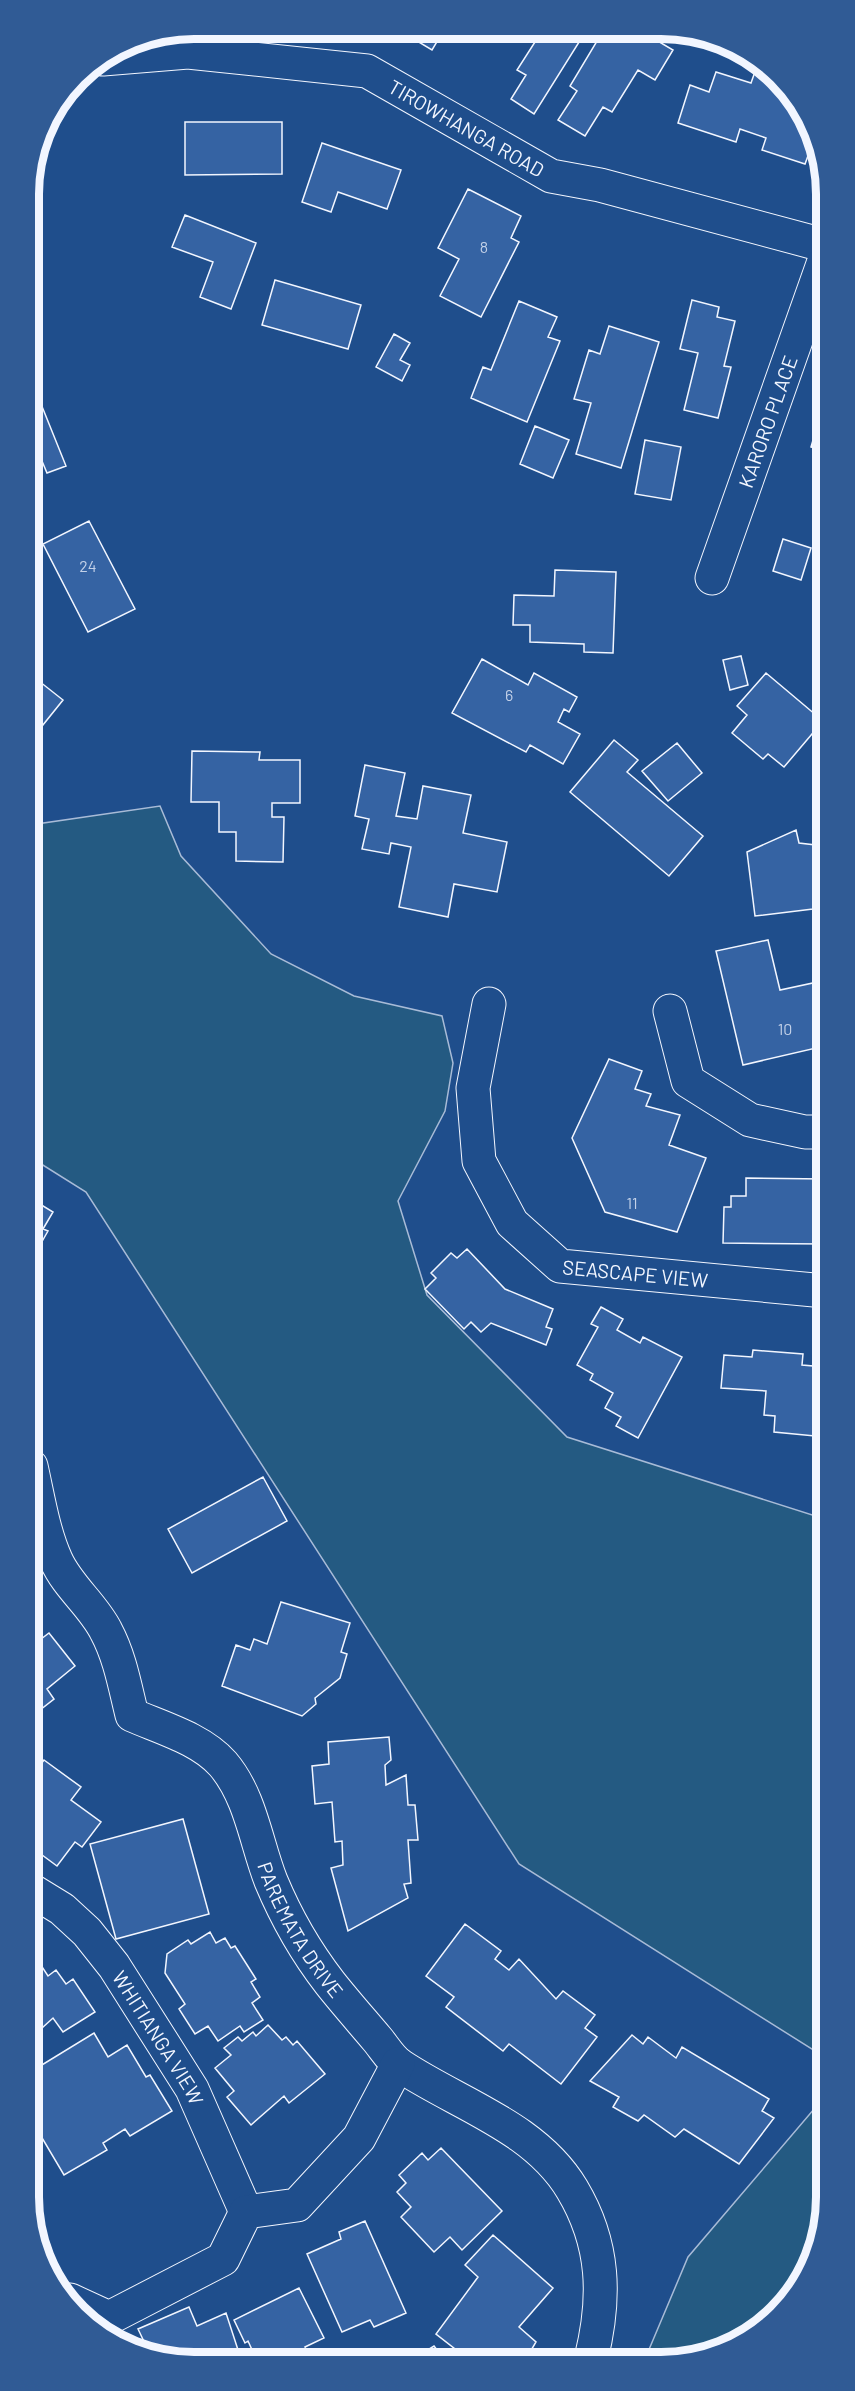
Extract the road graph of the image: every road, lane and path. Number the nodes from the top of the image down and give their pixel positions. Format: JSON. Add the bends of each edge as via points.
{"nodes":[{"id":1,"x":122,"y":57,"type":"edge"},
{"id":2,"x":816,"y":243,"type":"edge"},
{"id":3,"x":816,"y":284,"type":"edge"},
{"id":4,"x":712,"y":578,"type":"dead end"},
{"id":5,"x":489,"y":1004,"type":"dead end"},
{"id":6,"x":670,"y":1011,"type":"dead end"},
{"id":7,"x":816,"y":1132,"type":"edge"},
{"id":8,"x":816,"y":1290,"type":"edge"},
{"id":9,"x":39,"y":1502,"type":"edge"},
{"id":10,"x":39,"y":1895,"type":"edge"},
{"id":11,"x":398,"y":2064,"type":"junction"},
{"id":12,"x":246,"y":2212,"type":"junction"},
{"id":13,"x":87,"y":2308,"type":"edge"},
{"id":14,"x":593,"y":2352,"type":"edge"}],
"edges":[{"from":1,"to":2,"type":"street","name":"TIROWHANGA ROAD","via":[[188,52],[367,71],[551,176],[600,185]]},
{"from":3,"to":4,"type":"street","name":"KARORO PLACE"},
{"from":5,"to":8,"type":"street","name":"SEASCAPE VIEW","via":[[473,1088],[479,1161],[512,1223],[560,1266]]},
{"from":6,"to":7,"type":"street","via":[[688,1081],[750,1120]]},
{"from":9,"to":11,"type":"street","name":"PAREMATA DRIVE","via":[[56,1560],[107,1631],[132,1715],[199,1745],[223,1764],[239,1791],[271,1881],[297,1935],[329,1982]]},
{"from":10,"to":12,"type":"street","name":"WHITIANGA VIEW","via":[[87,1932],[114,1966],[192,2089]]},
{"from":11,"to":12,"type":"street","via":[[359,2138],[297,2205]]},
{"from":11,"to":14,"type":"street","name":"PAREMATA DRIVE","via":[[537,2147],[561,2171],[590,2224],[598,2262],[600,2319]]},
{"from":12,"to":13,"type":"street","via":[[223,2259],[109,2318]]}]}
